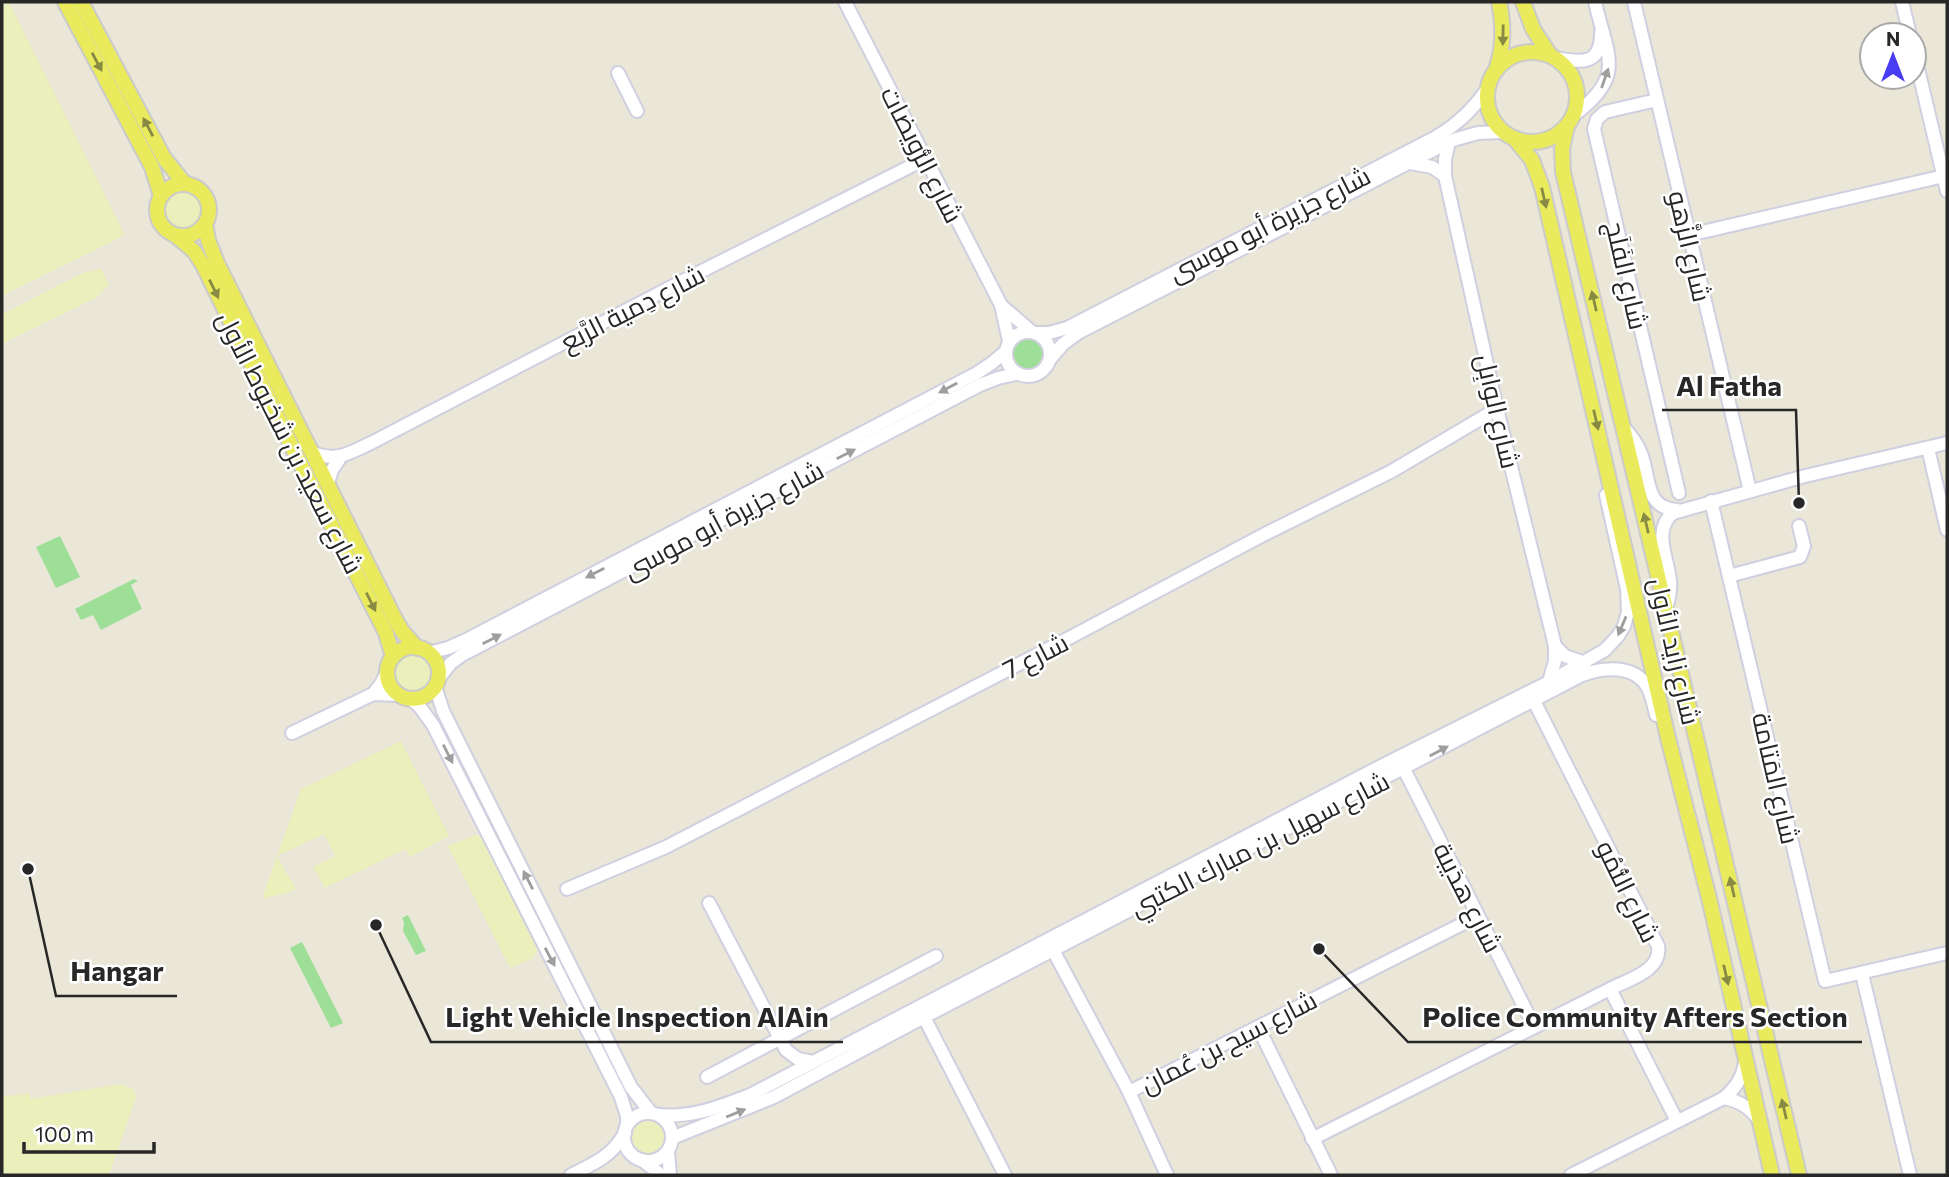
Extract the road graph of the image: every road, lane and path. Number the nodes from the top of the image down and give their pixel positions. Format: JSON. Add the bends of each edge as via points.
{"nodes":[{"id":1,"x":65,"y":2,"type":"edge"},
{"id":2,"x":81,"y":2,"type":"edge"},
{"id":3,"x":845,"y":2,"type":"edge"},
{"id":4,"x":1499,"y":2,"type":"edge"},
{"id":5,"x":1523,"y":2,"type":"edge"},
{"id":6,"x":1595,"y":2,"type":"edge"},
{"id":7,"x":1634,"y":2,"type":"edge"},
{"id":8,"x":1902,"y":2,"type":"edge"},
{"id":9,"x":1907,"y":21,"type":"edge"},
{"id":10,"x":1601,"y":30,"type":"junction"},
{"id":11,"x":1553,"y":57,"type":"junction"},
{"id":12,"x":1497,"y":68,"type":"junction"},
{"id":13,"x":618,"y":73,"type":"dead end"},
{"id":14,"x":1487,"y":89,"type":"junction"},
{"id":15,"x":1923,"y":91,"type":"edge"},
{"id":16,"x":1657,"y":100,"type":"junction"},
{"id":17,"x":637,"y":111,"type":"dead end"},
{"id":18,"x":1570,"y":120,"type":"junction"},
{"id":19,"x":1509,"y":135,"type":"junction"},
{"id":20,"x":1449,"y":142,"type":"junction"},
{"id":21,"x":925,"y":159,"type":"junction"},
{"id":22,"x":1408,"y":163,"type":"junction"},
{"id":23,"x":1445,"y":176,"type":"junction"},
{"id":24,"x":1944,"y":176,"type":"junction"},
{"id":25,"x":185,"y":184,"type":"junction"},
{"id":26,"x":1947,"y":191,"type":"edge"},
{"id":27,"x":161,"y":196,"type":"junction"},
{"id":28,"x":205,"y":224,"type":"junction"},
{"id":29,"x":175,"y":235,"type":"junction"},
{"id":30,"x":1689,"y":235,"type":"junction"},
{"id":31,"x":1001,"y":305,"type":"junction"},
{"id":32,"x":1034,"y":333,"type":"junction"},
{"id":33,"x":1007,"y":346,"type":"junction"},
{"id":34,"x":1050,"y":359,"type":"junction"},
{"id":35,"x":1016,"y":374,"type":"junction"},
{"id":36,"x":1497,"y":409,"type":"junction"},
{"id":37,"x":1624,"y":428,"type":"junction"},
{"id":38,"x":1947,"y":443,"type":"edge"},
{"id":39,"x":1928,"y":448,"type":"junction"},
{"id":40,"x":313,"y":453,"type":"junction"},
{"id":41,"x":340,"y":458,"type":"junction"},
{"id":42,"x":1607,"y":464,"type":"junction"},
{"id":43,"x":328,"y":483,"type":"junction"},
{"id":44,"x":1750,"y":491,"type":"junction"},
{"id":45,"x":1679,"y":493,"type":"dead end"},
{"id":46,"x":1711,"y":501,"type":"junction"},
{"id":47,"x":1677,"y":510,"type":"junction"},
{"id":48,"x":1799,"y":526,"type":"dead end"},
{"id":49,"x":1947,"y":530,"type":"edge"},
{"id":50,"x":1729,"y":576,"type":"junction"},
{"id":51,"x":1666,"y":608,"type":"junction"},
{"id":52,"x":1555,"y":646,"type":"junction"},
{"id":53,"x":422,"y":650,"type":"junction"},
{"id":54,"x":393,"y":657,"type":"junction"},
{"id":55,"x":1585,"y":663,"type":"junction"},
{"id":56,"x":387,"y":672,"type":"junction"},
{"id":57,"x":436,"y":682,"type":"junction"},
{"id":58,"x":1549,"y":682,"type":"junction"},
{"id":59,"x":373,"y":694,"type":"junction"},
{"id":60,"x":405,"y":696,"type":"junction"},
{"id":61,"x":1534,"y":701,"type":"junction"},
{"id":62,"x":292,"y":733,"type":"dead end"},
{"id":63,"x":1404,"y":769,"type":"junction"},
{"id":64,"x":567,"y":889,"type":"dead end"},
{"id":65,"x":1709,"y":898,"type":"junction"},
{"id":66,"x":709,"y":903,"type":"dead end"},
{"id":67,"x":1478,"y":916,"type":"junction"},
{"id":68,"x":1054,"y":950,"type":"junction"},
{"id":69,"x":1947,"y":953,"type":"edge"},
{"id":70,"x":936,"y":956,"type":"dead end"},
{"id":71,"x":1862,"y":974,"type":"junction"},
{"id":72,"x":1610,"y":989,"type":"junction"},
{"id":73,"x":924,"y":1017,"type":"junction"},
{"id":74,"x":1534,"y":1026,"type":"junction"},
{"id":75,"x":1258,"y":1027,"type":"junction"},
{"id":76,"x":783,"y":1044,"type":"junction"},
{"id":77,"x":1745,"y":1058,"type":"junction"},
{"id":78,"x":813,"y":1062,"type":"junction"},
{"id":79,"x":707,"y":1077,"type":"dead end"},
{"id":80,"x":783,"y":1077,"type":"junction"},
{"id":81,"x":1129,"y":1092,"type":"junction"},
{"id":82,"x":1724,"y":1098,"type":"junction"},
{"id":83,"x":655,"y":1114,"type":"junction"},
{"id":84,"x":1759,"y":1120,"type":"junction"},
{"id":85,"x":1677,"y":1121,"type":"junction"},
{"id":86,"x":626,"y":1129,"type":"junction"},
{"id":87,"x":672,"y":1138,"type":"junction"},
{"id":88,"x":1312,"y":1139,"type":"junction"},
{"id":89,"x":668,"y":1151,"type":"junction"},
{"id":90,"x":639,"y":1158,"type":"junction"},
{"id":91,"x":601,"y":1160,"type":"junction"},
{"id":92,"x":1587,"y":1172,"type":"edge"},
{"id":93,"x":571,"y":1175,"type":"edge"},
{"id":94,"x":661,"y":1175,"type":"edge"},
{"id":95,"x":670,"y":1175,"type":"edge"},
{"id":96,"x":1005,"y":1175,"type":"edge"},
{"id":97,"x":1167,"y":1175,"type":"edge"},
{"id":98,"x":1331,"y":1175,"type":"edge"},
{"id":99,"x":1571,"y":1175,"type":"edge"},
{"id":100,"x":1772,"y":1175,"type":"edge"},
{"id":101,"x":1799,"y":1175,"type":"edge"},
{"id":102,"x":1910,"y":1175,"type":"edge"}],
"edges":[{"from":1,"to":27,"type":"main road","one_way":true,"via":[[152,167]]},
{"from":25,"to":2,"type":"main road","one_way":true,"via":[[164,158]]},
{"from":3,"to":21,"type":"street","name":"شارع الرُّويضات"},
{"from":4,"to":12,"type":"main road","one_way":true,"via":[[1504,30]]},
{"from":5,"to":11,"type":"main road","via":[[1533,29]]},
{"from":6,"to":10,"type":"street"},
{"from":7,"to":16,"type":"street","name":"شارع الزَّهو"},
{"from":8,"to":9,"type":"street"},
{"from":10,"to":11,"type":"street","via":[[1599,50],[1591,60]]},
{"from":18,"to":10,"type":"street","one_way":true,"via":[[1596,98],[1607,77],[1609,55]]},
{"from":11,"to":12,"type":"main road","via":[[1534,51],[1518,54]]},
{"from":11,"to":18,"type":"main road","via":[[1575,80],[1578,101]]},
{"from":12,"to":14,"type":"main road"},
{"from":13,"to":17,"type":"street"},
{"from":14,"to":19,"type":"main road","via":[[1490,112]]},
{"from":14,"to":32,"type":"street","name":"شارع جزيرة أبو موسى","via":[[1460,121],[1436,136],[1067,328]]},
{"from":15,"to":24,"type":"street"},
{"from":16,"to":30,"type":"street","name":"شارع الزَّهو"},
{"from":16,"to":45,"type":"street","name":"شارع الفَلَج","via":[[1605,112],[1594,129]]},
{"from":18,"to":19,"type":"main road","via":[[1547,140],[1530,142]]},
{"from":37,"to":18,"type":"main road","name":"شارع زايد الأول","one_way":true,"via":[[1563,172],[1562,149]]},
{"from":19,"to":20,"type":"street","name":"شارع جزيرة أبو موسى","via":[[1478,133]]},
{"from":19,"to":42,"type":"main road","name":"شارع زايد الأول","one_way":true,"via":[[1532,160],[1542,187]]},
{"from":20,"to":22,"type":"street","name":"شارع جزيرة أبو موسى"},
{"from":20,"to":23,"type":"street","name":"شارع الوابِل"},
{"from":21,"to":31,"type":"street","name":"شارع الرُّويضات"},
{"from":21,"to":41,"type":"street","name":"شارع دِمية الرَّبع"},
{"from":22,"to":23,"type":"street","via":[[1432,167]]},
{"from":22,"to":34,"type":"street","name":"شارع جزيرة أبو موسى","via":[[1079,333]]},
{"from":23,"to":36,"type":"street","name":"شارع الوابِل"},
{"from":24,"to":26,"type":"street"},
{"from":24,"to":30,"type":"street"},
{"from":25,"to":27,"type":"main road","via":[[171,187]]},
{"from":25,"to":28,"type":"main road","via":[[203,193],[207,201]]},
{"from":27,"to":29,"type":"main road","via":[[158,218]]},
{"from":28,"to":29,"type":"main road","via":[[189,236]]},
{"from":28,"to":40,"type":"main road","name":"شارع سعيد بن شخبوط الأول","via":[[213,256]]},
{"from":29,"to":54,"type":"main road","name":"شارع سعيد بن شخبوط الأول","one_way":true,"via":[[203,265],[386,633]]},
{"from":30,"to":44,"type":"street","name":"شارع الزَّهو"},
{"from":31,"to":32,"type":"street","name":"شارع الرُّويضات"},
{"from":31,"to":33,"type":"street","name":"شارع الرُّويضات"},
{"from":32,"to":33,"type":"street","via":[[1019,333]]},
{"from":32,"to":34,"type":"street","via":[[1046,341]]},
{"from":33,"to":35,"type":"street","via":[[1006,360]]},
{"from":33,"to":53,"type":"street","name":"شارع جزيرة أبو موسى","one_way":true,"via":[[977,373],[466,640],[449,648]]},
{"from":34,"to":35,"type":"street","via":[[1037,375]]},
{"from":57,"to":35,"type":"street","name":"شارع جزيرة أبو موسى","one_way":true,"via":[[462,654],[980,385]]},
{"from":36,"to":52,"type":"street","name":"شارع الوابِل"},
{"from":36,"to":64,"type":"street","name":"شارع 7","via":[[1392,471],[666,847]]},
{"from":37,"to":47,"type":"street","via":[[1642,456],[1654,498],[1664,508]]},
{"from":51,"to":37,"type":"main road","name":"شارع زايد الأول","one_way":true},
{"from":38,"to":39,"type":"street"},
{"from":39,"to":44,"type":"street"},
{"from":39,"to":49,"type":"street"},
{"from":40,"to":41,"type":"street"},
{"from":40,"to":43,"type":"main road","name":"شارع سعيد بن شخبوط الأول"},
{"from":41,"to":43,"type":"street"},
{"from":42,"to":55,"type":"street","name":"شارع سهيل بن مبارك الكتبي","one_way":true,"via":[[1607,500],[1628,612],[1612,644]]},
{"from":42,"to":65,"type":"main road","name":"شارع زايد الأول"},
{"from":43,"to":53,"type":"main road","name":"شارع سعيد بن شخبوط الأول","via":[[395,619]]},
{"from":44,"to":46,"type":"street"},
{"from":46,"to":47,"type":"street"},
{"from":46,"to":50,"type":"street","name":"شارع المَتامة"},
{"from":47,"to":51,"type":"street","via":[[1666,519],[1662,533],[1670,583]]},
{"from":48,"to":50,"type":"street","via":[[1804,547],[1800,557]]},
{"from":50,"to":71,"type":"street","name":"شارع المَتامة","via":[[1825,981]]},
{"from":101,"to":51,"type":"main road","name":"شارع زايد الأول","one_way":true},
{"from":52,"to":55,"type":"street","via":[[1565,656]]},
{"from":52,"to":58,"type":"street","name":"شارع الوابِل"},
{"from":53,"to":54,"type":"main road","via":[[403,649]]},
{"from":53,"to":57,"type":"main road","via":[[436,662]]},
{"from":54,"to":56,"type":"main road"},
{"from":55,"to":58,"type":"street","name":"شارع سهيل بن مبارك الكتبي"},
{"from":56,"to":59,"type":"street"},
{"from":56,"to":60,"type":"main road","via":[[392,688]]},
{"from":57,"to":60,"type":"main road","via":[[427,694]]},
{"from":83,"to":57,"type":"street","one_way":true,"via":[[631,1087],[443,711]]},
{"from":58,"to":78,"type":"street","name":"شارع سهيل بن مبارك الكتبي"},
{"from":59,"to":60,"type":"street"},
{"from":59,"to":62,"type":"street"},
{"from":60,"to":86,"type":"street","one_way":true,"via":[[433,725],[621,1097]]},
{"from":63,"to":61,"type":"street","name":"شارع سهيل بن مبارك الكتبي","one_way":true},
{"from":61,"to":65,"type":"street","name":"شارع سهيل بن مبارك الكتبي","via":[[1602,669],[1623,670],[1643,681],[1700,882]]},
{"from":61,"to":72,"type":"street","name":"شارع النُّمُو","via":[[1658,946],[1652,966]]},
{"from":63,"to":67,"type":"street","name":"شارع هدَيبة"},
{"from":63,"to":68,"type":"street","name":"شارع سهيل بن مبارك الكتبي"},
{"from":65,"to":77,"type":"main road","name":"شارع زايد الأول","one_way":true},
{"from":66,"to":76,"type":"street"},
{"from":67,"to":74,"type":"street","name":"شارع هدَيبة"},
{"from":67,"to":75,"type":"street","name":"شارع سيح بن عُمان"},
{"from":68,"to":73,"type":"street","name":"شارع سهيل بن مبارك الكتبي"},
{"from":68,"to":81,"type":"street"},
{"from":69,"to":71,"type":"street"},
{"from":70,"to":76,"type":"street"},
{"from":71,"to":102,"type":"street"},
{"from":72,"to":74,"type":"street","name":"شارع النُّمُو"},
{"from":72,"to":85,"type":"street"},
{"from":87,"to":73,"type":"street","name":"شارع سهيل بن مبارك الكتبي","one_way":true,"via":[[774,1097]]},
{"from":73,"to":96,"type":"street"},
{"from":74,"to":88,"type":"street","name":"شارع النُّمُو"},
{"from":75,"to":81,"type":"street","name":"شارع سيح بن عُمان"},
{"from":75,"to":88,"type":"street"},
{"from":76,"to":78,"type":"street","via":[[798,1059]]},
{"from":76,"to":79,"type":"street"},
{"from":76,"to":80,"type":"street"},
{"from":77,"to":82,"type":"street","via":[[1742,1076]]},
{"from":77,"to":84,"type":"main road","name":"شارع زايد الأول"},
{"from":78,"to":80,"type":"street","name":"شارع سهيل بن مبارك الكتبي"},
{"from":80,"to":83,"type":"street","name":"شارع سهيل بن مبارك الكتبي","via":[[702,1112]]},
{"from":81,"to":97,"type":"street"},
{"from":82,"to":84,"type":"street","via":[[1741,1103]]},
{"from":82,"to":85,"type":"street"},
{"from":83,"to":86,"type":"street","via":[[637,1116]]},
{"from":83,"to":87,"type":"street","via":[[668,1124]]},
{"from":84,"to":100,"type":"main road","name":"شارع زايد الأول"},
{"from":85,"to":92,"type":"street"},
{"from":86,"to":90,"type":"street","via":[[626,1146]]},
{"from":86,"to":91,"type":"street"},
{"from":87,"to":89,"type":"street"},
{"from":88,"to":98,"type":"street"},
{"from":89,"to":90,"type":"street","via":[[656,1159]]},
{"from":89,"to":95,"type":"street"},
{"from":90,"to":91,"type":"street"},
{"from":90,"to":94,"type":"street"},
{"from":91,"to":93,"type":"street"},
{"from":92,"to":99,"type":"street"}]}
